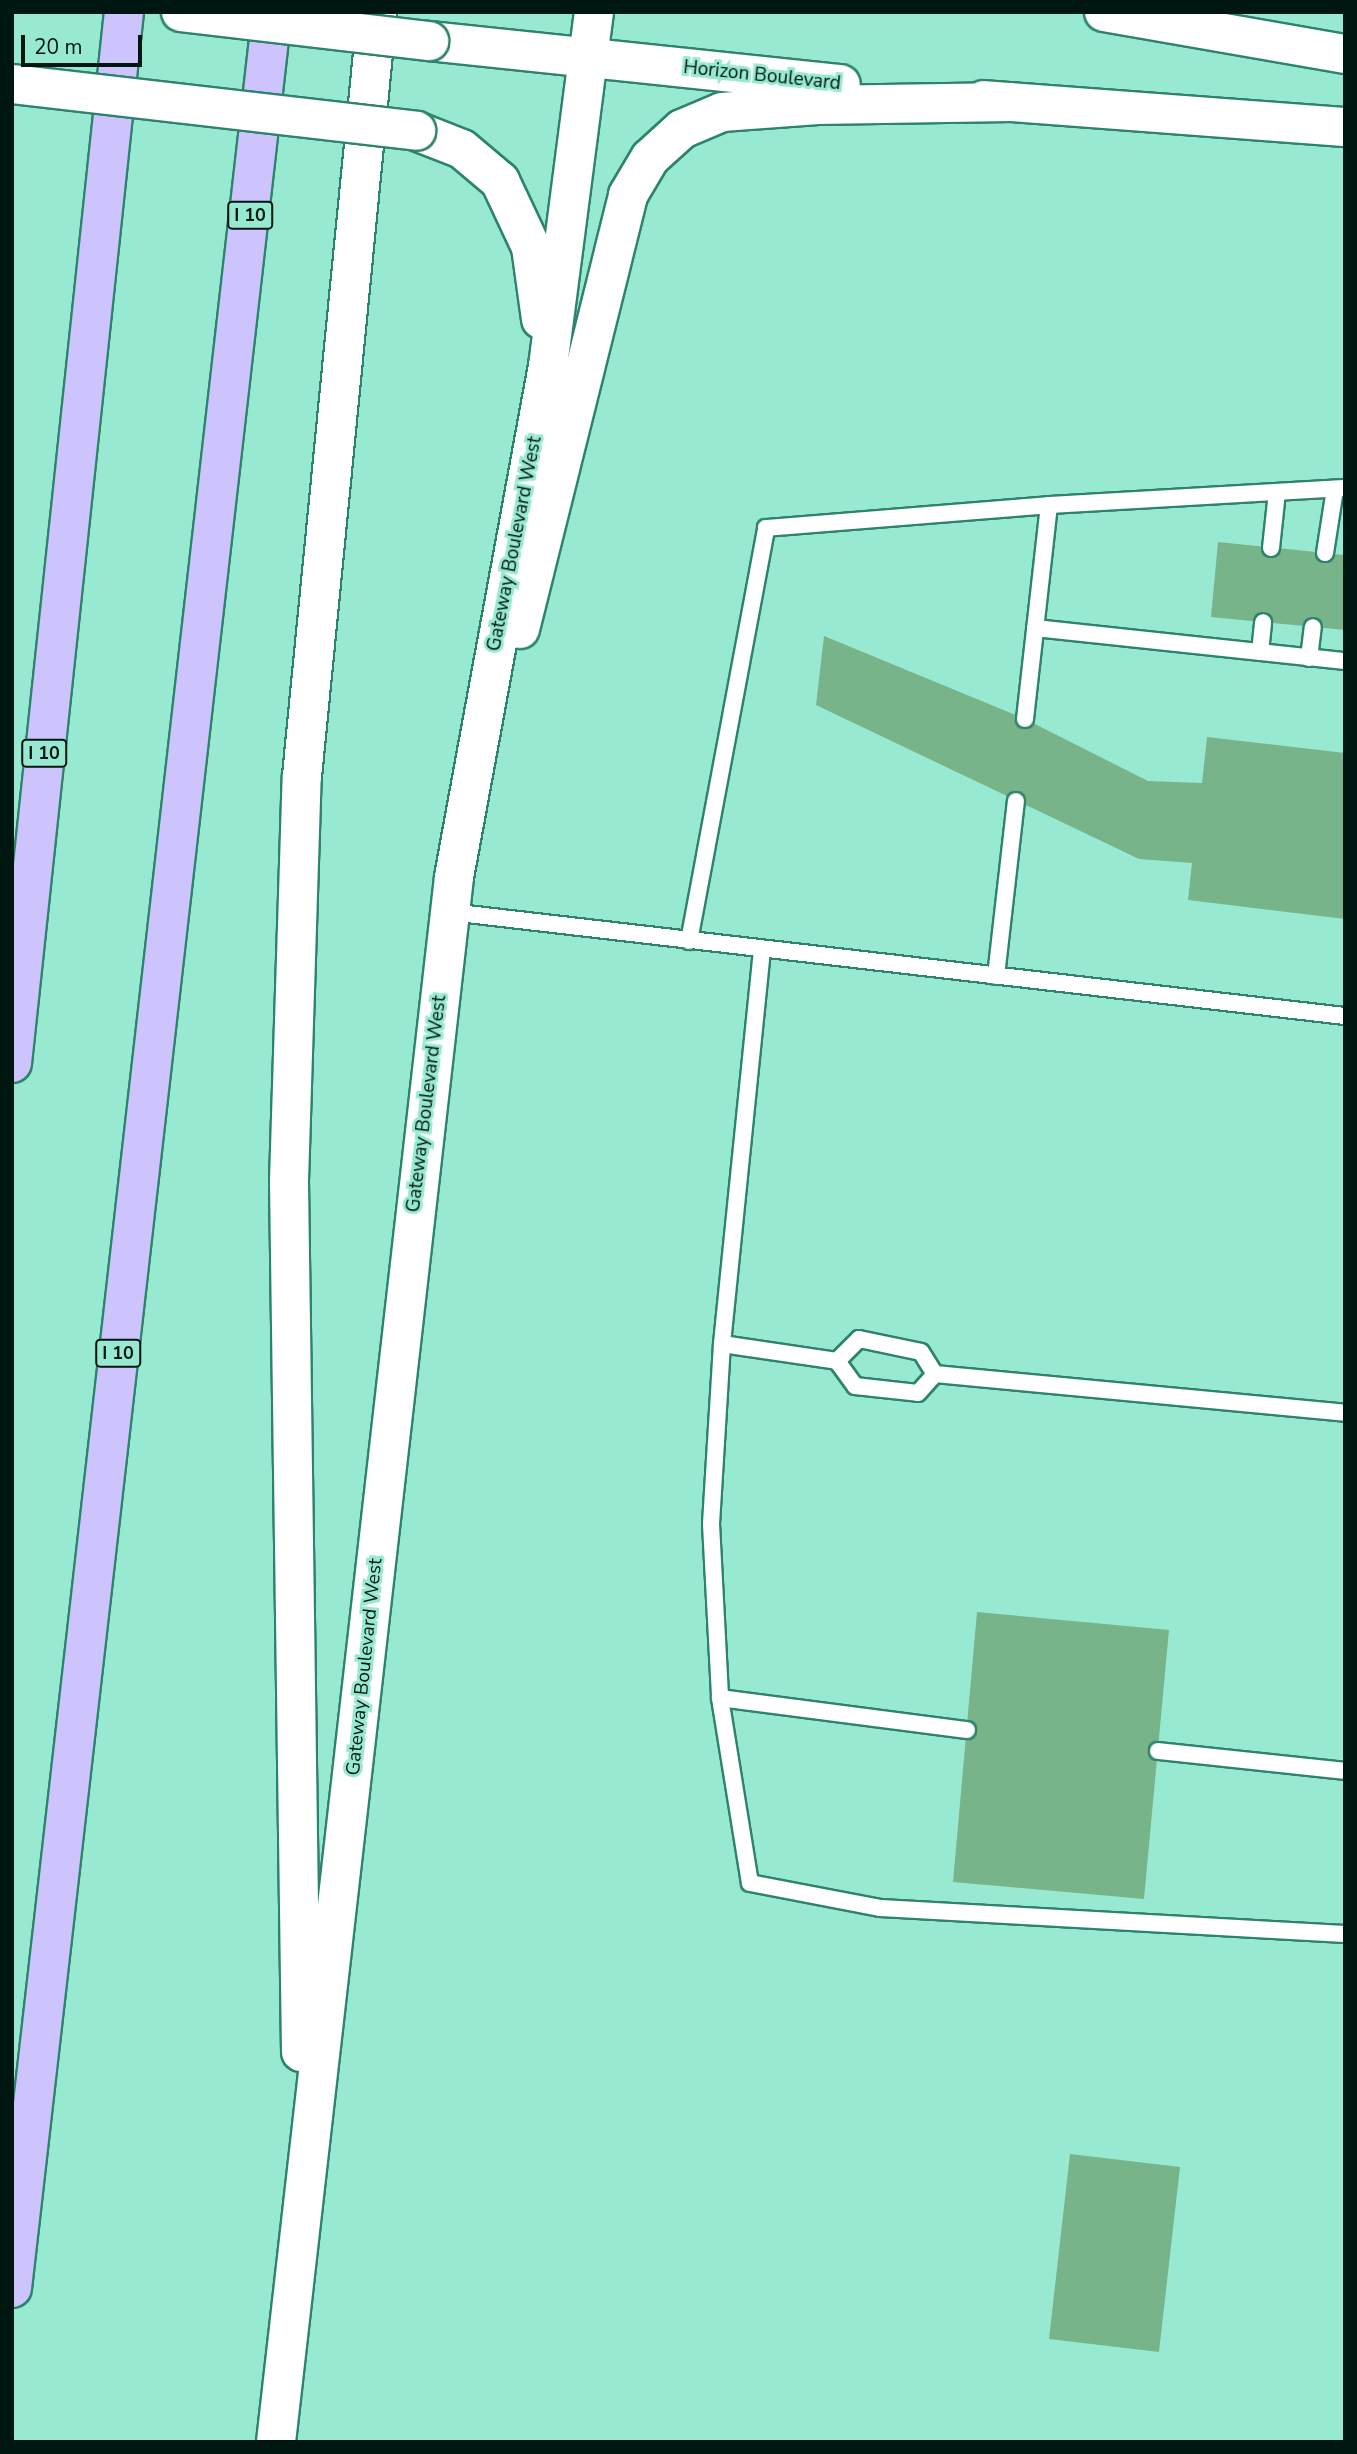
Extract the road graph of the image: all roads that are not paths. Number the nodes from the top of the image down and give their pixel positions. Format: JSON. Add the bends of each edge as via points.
{"nodes":[{"id":1,"x":124,"y":12,"type":"edge"},
{"id":2,"x":181,"y":12,"type":"edge"},
{"id":3,"x":272,"y":12,"type":"edge"},
{"id":4,"x":377,"y":12,"type":"edge"},
{"id":5,"x":594,"y":12,"type":"edge"},
{"id":6,"x":1104,"y":12,"type":"edge"},
{"id":7,"x":1345,"y":54,"type":"edge"},
{"id":8,"x":590,"y":58,"type":"junction"},
{"id":9,"x":12,"y":83,"type":"edge"},
{"id":10,"x":1009,"y":102,"type":"junction"},
{"id":11,"x":1345,"y":127,"type":"edge"},
{"id":12,"x":548,"y":366,"type":"junction"},
{"id":13,"x":1340,"y":489,"type":"edge"},
{"id":14,"x":1277,"y":492,"type":"junction"},
{"id":15,"x":1049,"y":505,"type":"junction"},
{"id":16,"x":1271,"y":548,"type":"dead end"},
{"id":17,"x":1325,"y":553,"type":"dead end"},
{"id":18,"x":1263,"y":622,"type":"dead end"},
{"id":19,"x":1313,"y":627,"type":"dead end"},
{"id":20,"x":1035,"y":628,"type":"junction"},
{"id":21,"x":1261,"y":652,"type":"junction"},
{"id":22,"x":1310,"y":658,"type":"junction"},
{"id":23,"x":1345,"y":661,"type":"edge"},
{"id":24,"x":1025,"y":719,"type":"dead end"},
{"id":25,"x":468,"y":791,"type":"junction"},
{"id":26,"x":1016,"y":801,"type":"dead end"},
{"id":27,"x":450,"y":912,"type":"junction"},
{"id":28,"x":689,"y":941,"type":"junction"},
{"id":29,"x":762,"y":950,"type":"junction"},
{"id":30,"x":996,"y":976,"type":"junction"},
{"id":31,"x":1345,"y":1016,"type":"edge"},
{"id":32,"x":12,"y":1063,"type":"edge"},
{"id":33,"x":722,"y":1344,"type":"junction"},
{"id":34,"x":837,"y":1361,"type":"junction"},
{"id":35,"x":934,"y":1374,"type":"junction"},
{"id":36,"x":1345,"y":1413,"type":"edge"},
{"id":37,"x":720,"y":1698,"type":"junction"},
{"id":38,"x":967,"y":1730,"type":"dead end"},
{"id":39,"x":1158,"y":1751,"type":"dead end"},
{"id":40,"x":1345,"y":1771,"type":"edge"},
{"id":41,"x":1345,"y":1934,"type":"edge"},
{"id":42,"x":304,"y":2202,"type":"junction"},
{"id":43,"x":12,"y":2288,"type":"edge"},
{"id":44,"x":276,"y":2442,"type":"edge"}],
"edges":[{"from":1,"to":32,"type":"highway","number":"I 10"},
{"from":2,"to":8,"type":"main road","name":"Horizon Boulevard","bridge":true},
{"from":3,"to":43,"type":"highway","number":"I 10"},
{"from":4,"to":42,"type":"main road","name":"Gateway Boulevard West","via":[[302,776],[289,1181]]},
{"from":5,"to":8,"type":"main road","name":"Gateway Boulevard West"},
{"from":6,"to":7,"type":"main road"},
{"from":8,"to":10,"type":"main road","name":"Horizon Boulevard"},
{"from":8,"to":12,"type":"main road","name":"Gateway Boulevard West"},
{"from":9,"to":12,"type":"main road","bridge":true,"via":[[415,131],[462,149],[500,181],[531,247]]},
{"from":10,"to":11,"type":"main road","name":"Horizon Boulevard"},
{"from":10,"to":25,"type":"main road","via":[[818,104],[722,112],[682,129],[650,158],[628,195],[536,578]]},
{"from":12,"to":25,"type":"main road","name":"Gateway Boulevard West"},
{"from":13,"to":14,"type":"lane"},
{"from":13,"to":17,"type":"lane"},
{"from":14,"to":15,"type":"lane"},
{"from":14,"to":16,"type":"lane"},
{"from":15,"to":20,"type":"lane"},
{"from":15,"to":28,"type":"lane","via":[[766,528]]},
{"from":18,"to":21,"type":"lane"},
{"from":19,"to":22,"type":"lane"},
{"from":20,"to":21,"type":"lane"},
{"from":20,"to":24,"type":"lane"},
{"from":21,"to":22,"type":"lane"},
{"from":22,"to":23,"type":"lane"},
{"from":25,"to":27,"type":"main road","name":"Gateway Boulevard West"},
{"from":26,"to":30,"type":"lane"},
{"from":27,"to":28,"type":"lane"},
{"from":27,"to":42,"type":"main road","name":"Gateway Boulevard West"},
{"from":28,"to":29,"type":"lane"},
{"from":29,"to":30,"type":"lane"},
{"from":29,"to":33,"type":"lane"},
{"from":30,"to":31,"type":"lane"},
{"from":33,"to":34,"type":"lane"},
{"from":33,"to":37,"type":"lane","via":[[711,1524]]},
{"from":34,"to":35,"type":"lane","via":[[855,1386],[918,1393]]},
{"from":34,"to":35,"type":"lane","via":[[859,1339],[921,1352]]},
{"from":35,"to":36,"type":"lane"},
{"from":37,"to":38,"type":"lane"},
{"from":37,"to":41,"type":"lane","via":[[750,1883],[880,1908]]},
{"from":39,"to":40,"type":"lane"},
{"from":42,"to":44,"type":"main road","name":"Gateway Boulevard West"}]}
